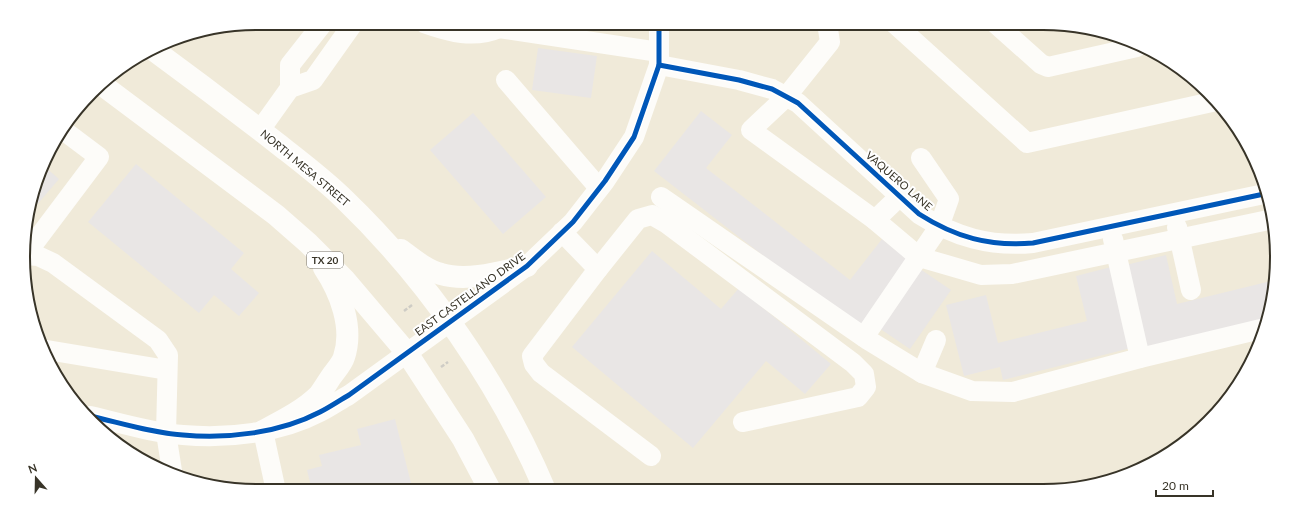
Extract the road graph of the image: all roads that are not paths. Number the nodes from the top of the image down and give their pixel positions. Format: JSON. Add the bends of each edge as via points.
{"nodes":[{"id":1,"x":318,"y":30,"type":"edge"},
{"id":2,"x":348,"y":30,"type":"edge"},
{"id":3,"x":443,"y":30,"type":"edge"},
{"id":4,"x":492,"y":30,"type":"edge"},
{"id":5,"x":523,"y":30,"type":"edge"},
{"id":6,"x":659,"y":30,"type":"edge"},
{"id":7,"x":828,"y":30,"type":"edge"},
{"id":8,"x":902,"y":30,"type":"edge"},
{"id":9,"x":1003,"y":30,"type":"edge"},
{"id":10,"x":1132,"y":48,"type":"edge"},
{"id":11,"x":157,"y":53,"type":"edge"},
{"id":12,"x":659,"y":58,"type":"junction"},
{"id":13,"x":506,"y":80,"type":"dead end"},
{"id":14,"x":105,"y":87,"type":"edge"},
{"id":15,"x":290,"y":88,"type":"junction"},
{"id":16,"x":786,"y":97,"type":"junction"},
{"id":17,"x":1210,"y":102,"type":"edge"},
{"id":18,"x":260,"y":130,"type":"junction"},
{"id":19,"x":67,"y":133,"type":"edge"},
{"id":20,"x":921,"y":158,"type":"dead end"},
{"id":21,"x":599,"y":188,"type":"junction"},
{"id":22,"x":1261,"y":195,"type":"edge"},
{"id":23,"x":900,"y":196,"type":"junction"},
{"id":24,"x":660,"y":197,"type":"dead end"},
{"id":25,"x":1174,"y":214,"type":"junction"},
{"id":26,"x":875,"y":220,"type":"junction"},
{"id":27,"x":1267,"y":220,"type":"edge"},
{"id":28,"x":939,"y":227,"type":"junction"},
{"id":29,"x":1110,"y":228,"type":"junction"},
{"id":30,"x":562,"y":232,"type":"junction"},
{"id":31,"x":379,"y":234,"type":"junction"},
{"id":32,"x":1180,"y":239,"type":"junction"},
{"id":33,"x":308,"y":243,"type":"junction"},
{"id":34,"x":1033,"y":243,"type":"junction"},
{"id":35,"x":30,"y":249,"type":"edge"},
{"id":36,"x":1116,"y":253,"type":"junction"},
{"id":37,"x":30,"y":255,"type":"edge"},
{"id":38,"x":919,"y":256,"type":"junction"},
{"id":39,"x":527,"y":266,"type":"junction"},
{"id":40,"x":598,"y":269,"type":"junction"},
{"id":41,"x":1038,"y":270,"type":"junction"},
{"id":42,"x":1191,"y":290,"type":"dead end"},
{"id":43,"x":449,"y":322,"type":"junction"},
{"id":44,"x":1258,"y":330,"type":"edge"},
{"id":45,"x":864,"y":337,"type":"junction"},
{"id":46,"x":936,"y":340,"type":"dead end"},
{"id":47,"x":50,"y":350,"type":"edge"},
{"id":48,"x":407,"y":353,"type":"junction"},
{"id":49,"x":1140,"y":358,"type":"junction"},
{"id":50,"x":167,"y":370,"type":"junction"},
{"id":51,"x":922,"y":373,"type":"junction"},
{"id":52,"x":95,"y":417,"type":"edge"},
{"id":53,"x":743,"y":422,"type":"dead end"},
{"id":54,"x":263,"y":431,"type":"junction"},
{"id":55,"x":166,"y":433,"type":"junction"},
{"id":56,"x":651,"y":456,"type":"dead end"},
{"id":57,"x":171,"y":468,"type":"edge"},
{"id":58,"x":274,"y":484,"type":"edge"},
{"id":59,"x":487,"y":484,"type":"edge"},
{"id":60,"x":542,"y":484,"type":"edge"}],
"edges":[{"from":1,"to":15,"type":"street","via":[[290,65]]},
{"from":2,"to":15,"type":"street","via":[[313,80]]},
{"from":3,"to":4,"type":"street","via":[[451,33],[487,33]]},
{"from":5,"to":12,"type":"street","name":"VAQUERO LANE"},
{"from":6,"to":12,"type":"street","name":"EAST CASTELLANO DRIVE"},
{"from":7,"to":16,"type":"street","via":[[830,42]]},
{"from":8,"to":17,"type":"street","via":[[1027,143]]},
{"from":9,"to":10,"type":"street","via":[[1040,64],[1048,66]]},
{"from":11,"to":18,"type":"main road","name":"NORTH MESA STREET"},
{"from":12,"to":16,"type":"street","name":"VAQUERO LANE","via":[[772,89]]},
{"from":12,"to":21,"type":"street","name":"EAST CASTELLANO DRIVE","via":[[634,137]]},
{"from":13,"to":21,"type":"street"},
{"from":14,"to":33,"type":"main road","number":"TX 20","via":[[276,215]]},
{"from":15,"to":18,"type":"street"},
{"from":16,"to":23,"type":"street","name":"VAQUERO LANE","via":[[798,103]]},
{"from":16,"to":26,"type":"street","via":[[751,130]]},
{"from":18,"to":31,"type":"main road","name":"NORTH MESA STREET","via":[[320,178]]},
{"from":19,"to":35,"type":"street","via":[[99,157]]},
{"from":20,"to":28,"type":"street","via":[[949,199]]},
{"from":21,"to":30,"type":"street","name":"EAST CASTELLANO DRIVE"},
{"from":22,"to":25,"type":"street","name":"VAQUERO LANE"},
{"from":23,"to":26,"type":"street"},
{"from":23,"to":28,"type":"street","name":"VAQUERO LANE","via":[[919,214]]},
{"from":24,"to":45,"type":"street"},
{"from":25,"to":29,"type":"street","name":"VAQUERO LANE"},
{"from":25,"to":32,"type":"street"},
{"from":26,"to":38,"type":"street"},
{"from":27,"to":32,"type":"street"},
{"from":28,"to":34,"type":"street","name":"VAQUERO LANE","via":[[985,243]]},
{"from":28,"to":38,"type":"street"},
{"from":29,"to":34,"type":"street","name":"VAQUERO LANE"},
{"from":29,"to":36,"type":"street"},
{"from":30,"to":39,"type":"street","name":"EAST CASTELLANO DRIVE"},
{"from":30,"to":40,"type":"street"},
{"from":31,"to":39,"type":"main road","via":[[418,263],[441,275],[472,277]]},
{"from":31,"to":43,"type":"main road","name":"NORTH MESA STREET"},
{"from":32,"to":36,"type":"street"},
{"from":32,"to":42,"type":"street"},
{"from":33,"to":48,"type":"main road","number":"TX 20","via":[[345,280]]},
{"from":33,"to":54,"type":"main road","via":[[330,276],[343,309],[348,329],[344,358],[319,395],[287,419]]},
{"from":34,"to":41,"type":"street"},
{"from":36,"to":41,"type":"street"},
{"from":36,"to":49,"type":"street"},
{"from":37,"to":50,"type":"street","via":[[53,263],[158,340],[168,355]]},
{"from":38,"to":41,"type":"street","via":[[981,275]]},
{"from":38,"to":45,"type":"street"},
{"from":39,"to":43,"type":"street","name":"EAST CASTELLANO DRIVE"},
{"from":40,"to":53,"type":"street","via":[[638,219],[652,216],[666,223],[853,363],[864,374],[866,388],[858,397]]},
{"from":40,"to":56,"type":"street","via":[[532,356],[534,364],[541,373]]},
{"from":43,"to":48,"type":"street","name":"EAST CASTELLANO DRIVE"},
{"from":43,"to":60,"type":"main road","name":"NORTH MESA STREET","via":[[508,414]]},
{"from":44,"to":49,"type":"street"},
{"from":45,"to":51,"type":"street"},
{"from":46,"to":51,"type":"street"},
{"from":47,"to":50,"type":"street"},
{"from":48,"to":54,"type":"street","name":"EAST CASTELLANO DRIVE","via":[[349,395],[320,412],[288,425]]},
{"from":48,"to":59,"type":"main road","number":"TX 20","via":[[463,439]]},
{"from":49,"to":51,"type":"street","via":[[1014,392],[972,390]]},
{"from":50,"to":55,"type":"street"},
{"from":52,"to":55,"type":"street","name":"EAST CASTELLANO DRIVE"},
{"from":54,"to":55,"type":"street","name":"EAST CASTELLANO DRIVE","via":[[230,436]]},
{"from":54,"to":58,"type":"street"},
{"from":55,"to":57,"type":"street"}]}
